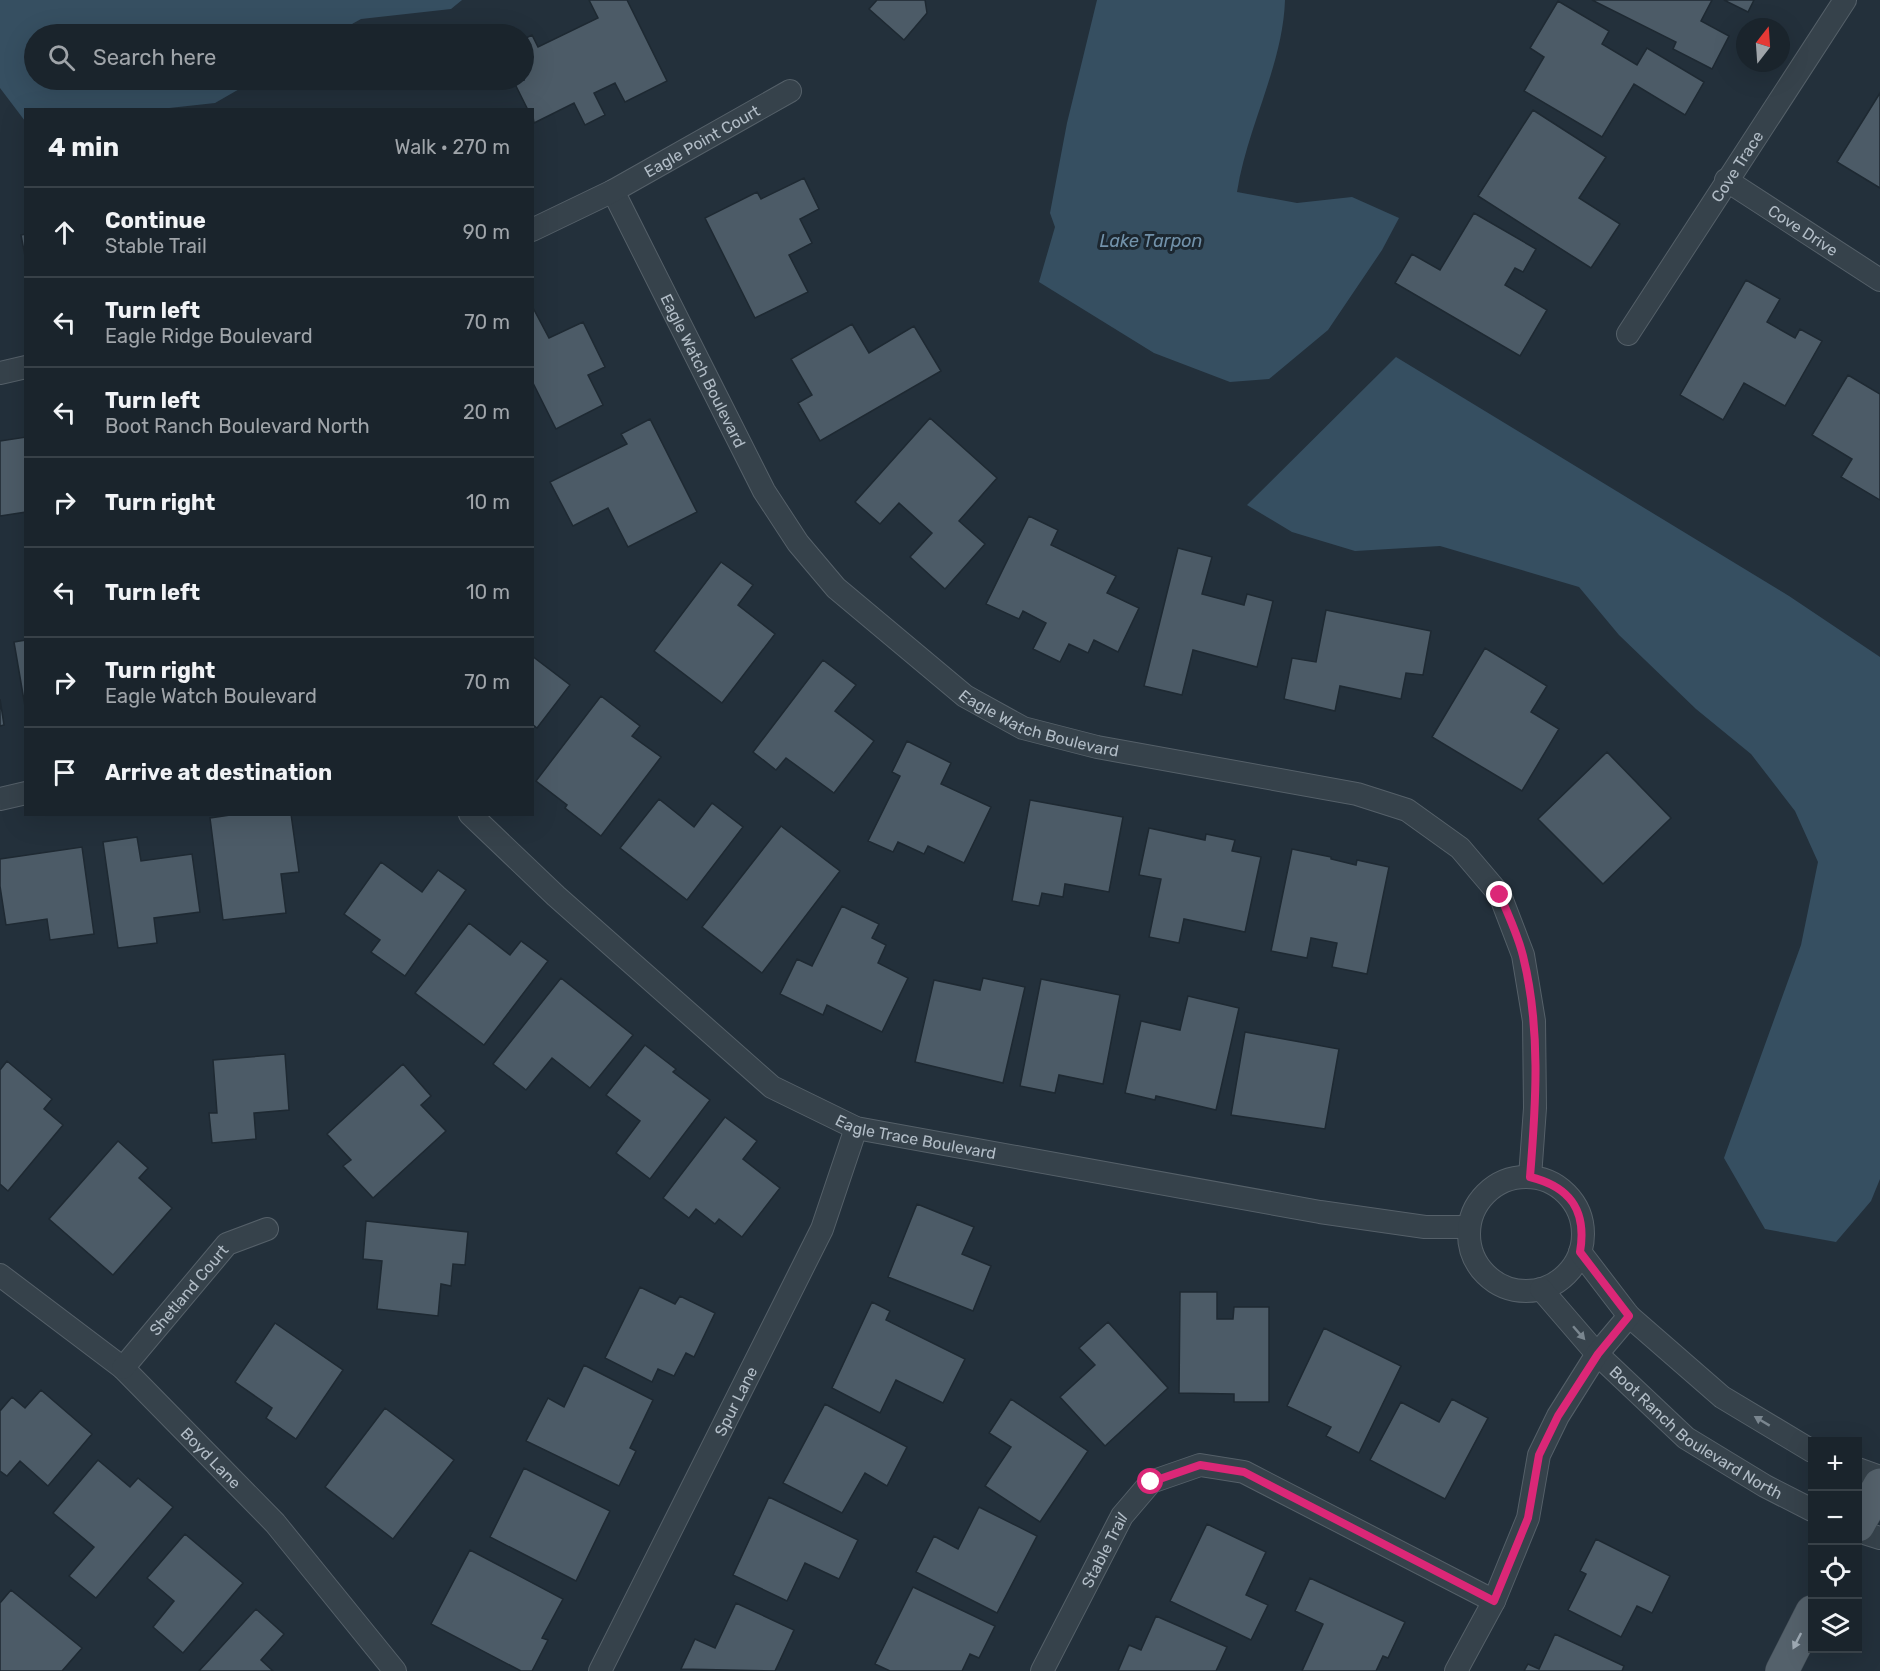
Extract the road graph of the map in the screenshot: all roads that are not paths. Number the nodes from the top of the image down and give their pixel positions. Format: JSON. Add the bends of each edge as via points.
{"nodes":[{"id":1,"x":1845,"y":0,"type":"edge"},
{"id":2,"x":790,"y":91,"type":"dead end"},
{"id":3,"x":1726,"y":180,"type":"junction"},
{"id":4,"x":613,"y":191,"type":"junction"},
{"id":5,"x":534,"y":229,"type":"edge"},
{"id":6,"x":1880,"y":280,"type":"edge"},
{"id":7,"x":1628,"y":334,"type":"dead end"},
{"id":8,"x":24,"y":367,"type":"edge"},
{"id":9,"x":0,"y":373,"type":"edge"},
{"id":10,"x":24,"y":793,"type":"edge"},
{"id":11,"x":0,"y":799,"type":"edge"},
{"id":12,"x":472,"y":816,"type":"edge"},
{"id":13,"x":856,"y":1128,"type":"junction"},
{"id":14,"x":1530,"y":1177,"type":"junction"},
{"id":15,"x":1469,"y":1227,"type":"junction"},
{"id":16,"x":267,"y":1229,"type":"dead end"},
{"id":17,"x":1580,"y":1252,"type":"junction"},
{"id":18,"x":0,"y":1275,"type":"edge"},
{"id":19,"x":1541,"y":1289,"type":"junction"},
{"id":20,"x":1629,"y":1316,"type":"junction"},
{"id":21,"x":1598,"y":1354,"type":"junction"},
{"id":22,"x":123,"y":1368,"type":"junction"},
{"id":23,"x":1808,"y":1449,"type":"edge"},
{"id":24,"x":1862,"y":1471,"type":"edge"},
{"id":25,"x":1880,"y":1477,"type":"edge"},
{"id":26,"x":1880,"y":1485,"type":"edge"},
{"id":27,"x":1808,"y":1508,"type":"edge"},
{"id":28,"x":1862,"y":1516,"type":"edge"},
{"id":29,"x":1862,"y":1533,"type":"edge"},
{"id":30,"x":1880,"y":1538,"type":"edge"},
{"id":31,"x":1494,"y":1601,"type":"junction"},
{"id":32,"x":1808,"y":1620,"type":"edge"},
{"id":33,"x":394,"y":1671,"type":"edge"},
{"id":34,"x":600,"y":1671,"type":"edge"},
{"id":35,"x":1042,"y":1671,"type":"edge"},
{"id":36,"x":1456,"y":1671,"type":"edge"},
{"id":37,"x":1782,"y":1671,"type":"edge"}],
"edges":[{"from":1,"to":3,"type":"street","name":"Cove Trace"},
{"from":2,"to":4,"type":"street","name":"Eagle Point Court"},
{"from":3,"to":6,"type":"street","name":"Cove Drive"},
{"from":3,"to":7,"type":"street","name":"Cove Trace"},
{"from":4,"to":5,"type":"street"},
{"from":4,"to":14,"type":"street","name":"Eagle Watch Boulevard","via":[[764,491],[798,543],[836,588],[965,696],[1023,728],[1097,747],[1357,794],[1407,810],[1460,849],[1500,895],[1523,955],[1534,1021],[1535,1108]]},
{"from":8,"to":9,"type":"street"},
{"from":10,"to":11,"type":"street"},
{"from":12,"to":13,"type":"street","name":"Eagle Trace Boulevard","via":[[556,896],[772,1087]]},
{"from":13,"to":15,"type":"street","name":"Eagle Trace Boulevard","via":[[1320,1212],[1425,1227]]},
{"from":13,"to":34,"type":"street","name":"Spur Lane","via":[[822,1229]]},
{"from":14,"to":15,"type":"street","via":[[1513,1178],[1483,1196]]},
{"from":14,"to":17,"type":"street","via":[[1547,1181],[1574,1202],[1583,1235]]},
{"from":15,"to":19,"type":"street","via":[[1470,1245],[1488,1277],[1522,1291]]},
{"from":16,"to":22,"type":"street","name":"Shetland Court","via":[[227,1244]]},
{"from":17,"to":19,"type":"street","via":[[1558,1281]]},
{"from":17,"to":20,"type":"street"},
{"from":18,"to":22,"type":"street","name":"Boyd Lane"},
{"from":19,"to":21,"type":"street","name":"Boot Ranch Boulevard North","one_way":true},
{"from":20,"to":21,"type":"street"},
{"from":23,"to":20,"type":"street","one_way":true,"via":[[1722,1397]]},
{"from":21,"to":27,"type":"street","name":"Boot Ranch Boulevard North","via":[[1686,1438]]},
{"from":21,"to":31,"type":"street","via":[[1558,1416],[1539,1455],[1528,1518]]},
{"from":22,"to":33,"type":"street","name":"Boyd Lane","via":[[275,1523]]},
{"from":24,"to":25,"type":"street"},
{"from":26,"to":28,"type":"main road"},
{"from":29,"to":30,"type":"street"},
{"from":31,"to":35,"type":"street","name":"Stable Trail","via":[[1244,1472],[1200,1465],[1151,1482],[1122,1516]]},
{"from":31,"to":36,"type":"street"},
{"from":32,"to":37,"type":"main road","one_way":true}]}
